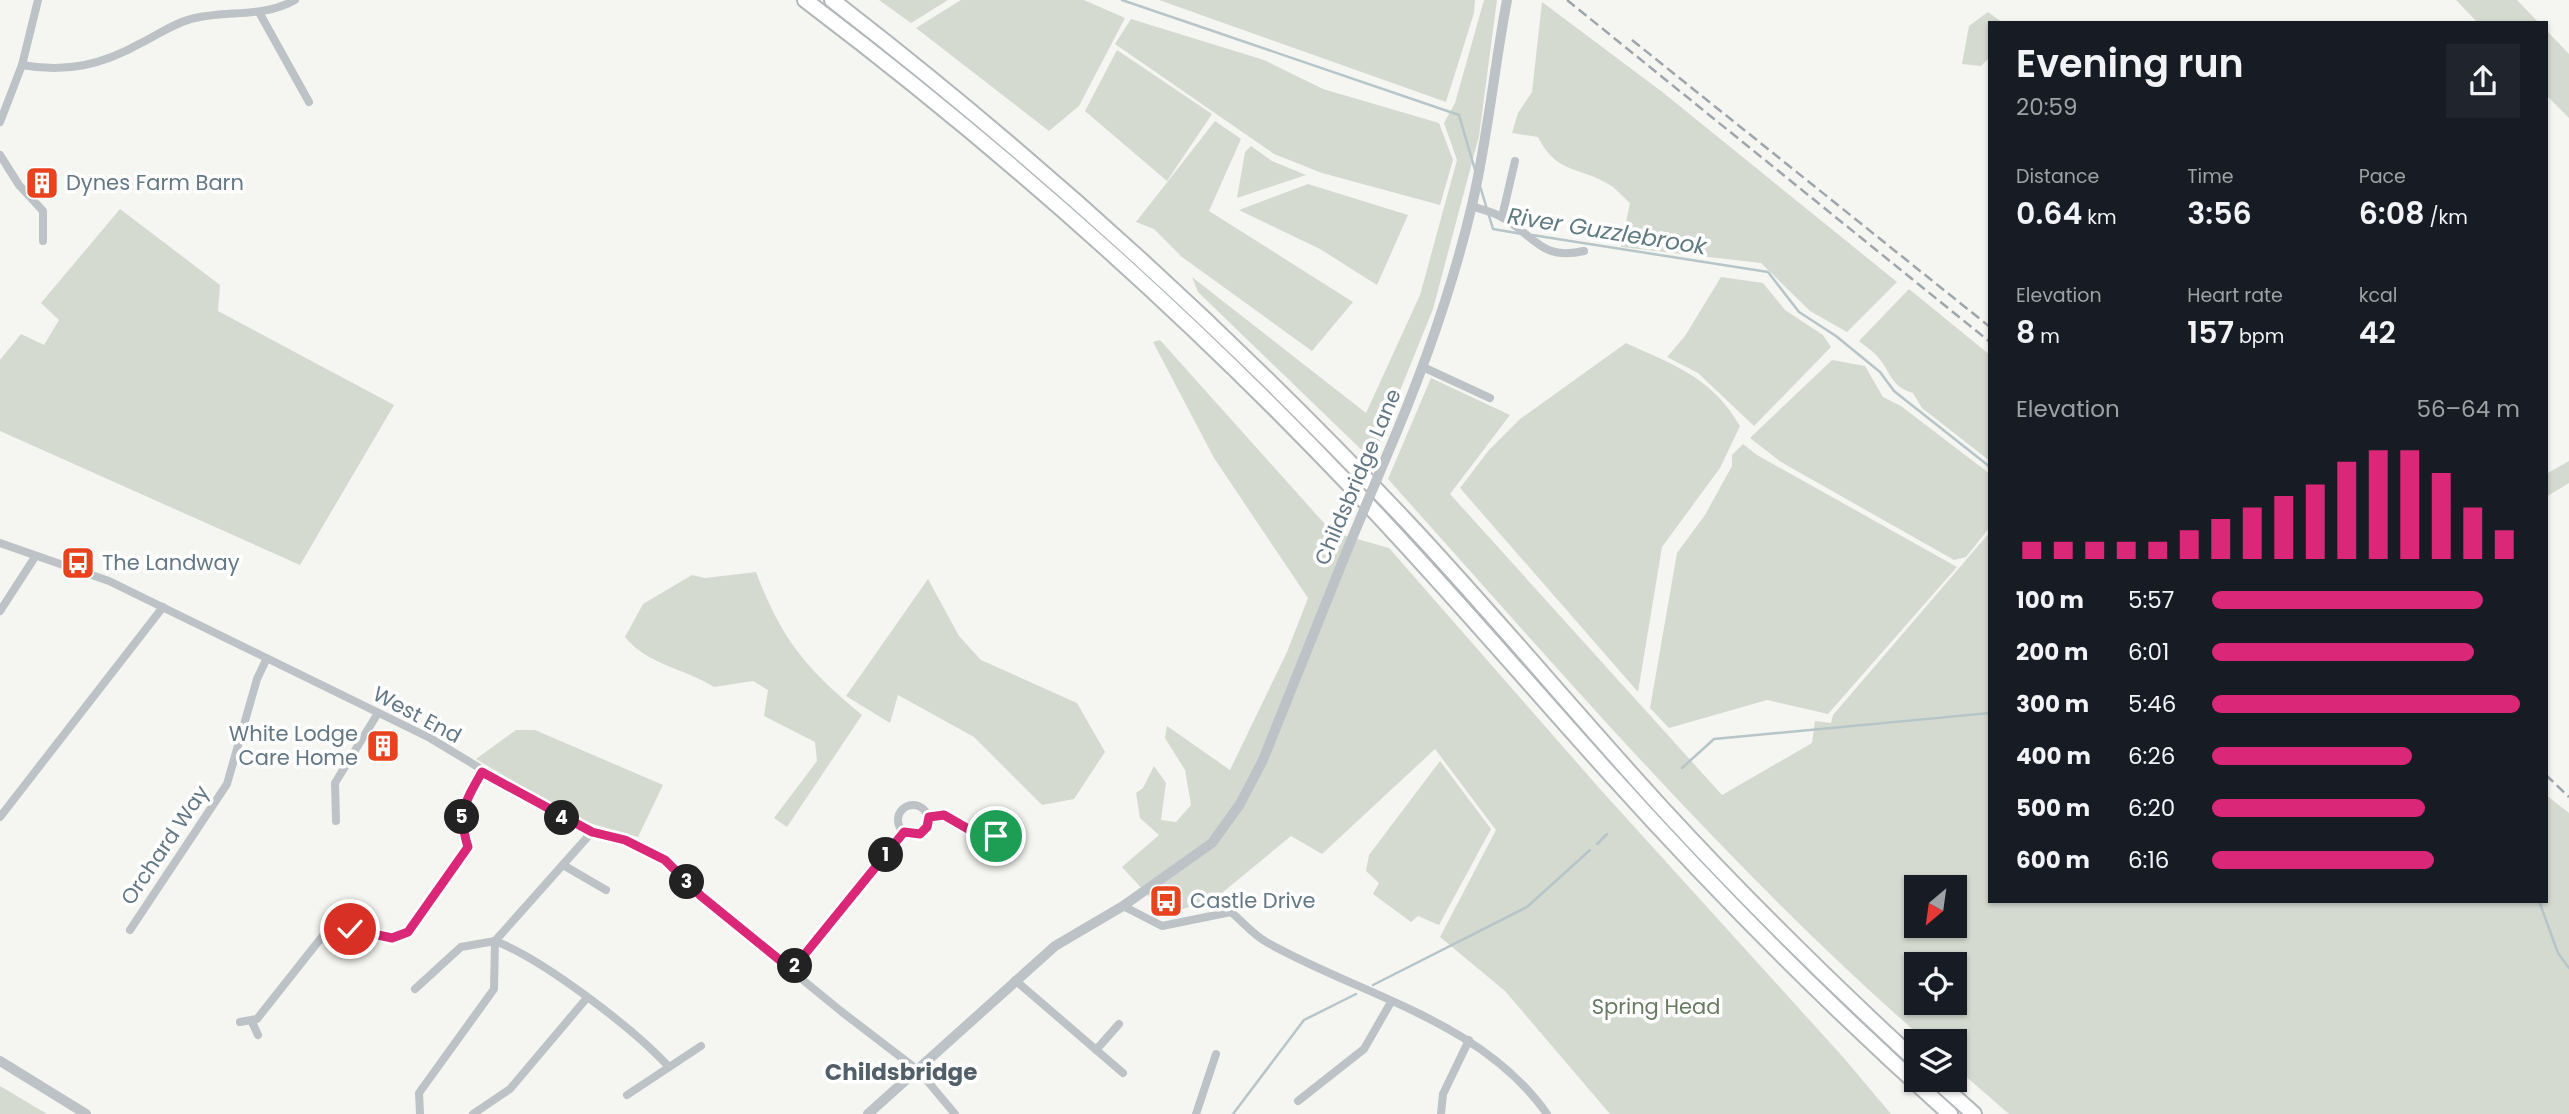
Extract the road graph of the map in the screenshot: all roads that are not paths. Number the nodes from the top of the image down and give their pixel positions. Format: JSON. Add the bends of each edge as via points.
{"nodes":[{"id":1,"x":38,"y":0,"type":"edge"},
{"id":2,"x":295,"y":0,"type":"edge"},
{"id":3,"x":805,"y":0,"type":"edge"},
{"id":4,"x":832,"y":0,"type":"edge"},
{"id":5,"x":1507,"y":0,"type":"edge"},
{"id":6,"x":260,"y":13,"type":"junction"},
{"id":7,"x":22,"y":65,"type":"junction"},
{"id":8,"x":309,"y":102,"type":"dead end"},
{"id":9,"x":0,"y":122,"type":"edge"},
{"id":10,"x":0,"y":155,"type":"edge"},
{"id":11,"x":1515,"y":161,"type":"dead end"},
{"id":12,"x":1472,"y":206,"type":"junction"},
{"id":13,"x":1502,"y":217,"type":"junction"},
{"id":14,"x":43,"y":241,"type":"dead end"},
{"id":15,"x":1584,"y":251,"type":"dead end"},
{"id":16,"x":1425,"y":368,"type":"junction"},
{"id":17,"x":1490,"y":398,"type":"dead end"},
{"id":18,"x":0,"y":543,"type":"edge"},
{"id":19,"x":36,"y":557,"type":"junction"},
{"id":20,"x":163,"y":607,"type":"junction"},
{"id":21,"x":0,"y":611,"type":"edge"},
{"id":22,"x":266,"y":660,"type":"junction"},
{"id":23,"x":378,"y":713,"type":"junction"},
{"id":24,"x":482,"y":772,"type":"junction"},
{"id":25,"x":0,"y":817,"type":"edge"},
{"id":26,"x":929,"y":817,"type":"junction"},
{"id":27,"x":336,"y":821,"type":"dead end"},
{"id":28,"x":592,"y":832,"type":"junction"},
{"id":29,"x":904,"y":832,"type":"junction"},
{"id":30,"x":1016,"y":849,"type":"dead end"},
{"id":31,"x":563,"y":865,"type":"junction"},
{"id":32,"x":606,"y":890,"type":"dead end"},
{"id":33,"x":1123,"y":906,"type":"junction"},
{"id":34,"x":130,"y":930,"type":"dead end"},
{"id":35,"x":495,"y":941,"type":"junction"},
{"id":36,"x":792,"y":970,"type":"junction"},
{"id":37,"x":1015,"y":980,"type":"junction"},
{"id":38,"x":415,"y":989,"type":"dead end"},
{"id":39,"x":586,"y":999,"type":"junction"},
{"id":40,"x":1391,"y":1002,"type":"junction"},
{"id":41,"x":240,"y":1022,"type":"dead end"},
{"id":42,"x":252,"y":1022,"type":"junction"},
{"id":43,"x":1119,"y":1024,"type":"dead end"},
{"id":44,"x":258,"y":1035,"type":"dead end"},
{"id":45,"x":1469,"y":1040,"type":"junction"},
{"id":46,"x":702,"y":1046,"type":"dead end"},
{"id":47,"x":1904,"y":1049,"type":"edge"},
{"id":48,"x":1096,"y":1050,"type":"junction"},
{"id":49,"x":1216,"y":1054,"type":"dead end"},
{"id":50,"x":0,"y":1061,"type":"edge"},
{"id":51,"x":669,"y":1067,"type":"junction"},
{"id":52,"x":919,"y":1071,"type":"junction"},
{"id":53,"x":1122,"y":1073,"type":"dead end"},
{"id":54,"x":1949,"y":1092,"type":"edge"},
{"id":55,"x":627,"y":1095,"type":"dead end"},
{"id":56,"x":1298,"y":1101,"type":"dead end"},
{"id":57,"x":86,"y":1114,"type":"edge"},
{"id":58,"x":420,"y":1114,"type":"edge"},
{"id":59,"x":473,"y":1114,"type":"edge"},
{"id":60,"x":869,"y":1114,"type":"edge"},
{"id":61,"x":956,"y":1114,"type":"edge"},
{"id":62,"x":1196,"y":1114,"type":"edge"},
{"id":63,"x":1441,"y":1114,"type":"edge"},
{"id":64,"x":1548,"y":1114,"type":"edge"},
{"id":65,"x":1951,"y":1114,"type":"edge"},
{"id":66,"x":1974,"y":1114,"type":"edge"}],
"edges":[{"from":1,"to":7,"type":"street"},
{"from":2,"to":6,"type":"street"},
{"from":3,"to":65,"type":"highway","via":[[1032,183],[1224,357],[1404,543],[1698,870],[1835,1007]]},
{"from":4,"to":47,"type":"highway","via":[[1074,198],[1265,375],[1419,535],[1697,845]]},
{"from":5,"to":12,"type":"street","name":"Childsbridge Lane"},
{"from":6,"to":7,"type":"street","via":[[179,22],[123,54],[67,70]]},
{"from":6,"to":8,"type":"street"},
{"from":7,"to":9,"type":"street"},
{"from":10,"to":14,"type":"street","via":[[43,211]]},
{"from":11,"to":13,"type":"street"},
{"from":12,"to":13,"type":"street"},
{"from":12,"to":16,"type":"street","name":"Childsbridge Lane"},
{"from":13,"to":15,"type":"street","via":[[1547,250],[1565,255]]},
{"from":16,"to":17,"type":"street"},
{"from":16,"to":33,"type":"street","name":"Childsbridge Lane","bridge":true,"via":[[1275,733],[1240,804],[1212,843]]},
{"from":18,"to":19,"type":"street","name":"West End"},
{"from":19,"to":20,"type":"street","name":"West End","via":[[109,581]]},
{"from":19,"to":21,"type":"street"},
{"from":20,"to":22,"type":"street","name":"West End"},
{"from":20,"to":25,"type":"street"},
{"from":22,"to":23,"type":"street","name":"West End"},
{"from":22,"to":34,"type":"street","name":"Orchard Way","via":[[227,784]]},
{"from":23,"to":24,"type":"street","name":"West End","via":[[430,738]]},
{"from":23,"to":27,"type":"street","via":[[335,783]]},
{"from":24,"to":28,"type":"street","name":"West End"},
{"from":24,"to":42,"type":"street","via":[[463,806],[461,825],[468,847],[408,932],[392,938],[329,928]]},
{"from":26,"to":29,"type":"street","via":[[920,834]]},
{"from":26,"to":29,"type":"street","via":[[919,806],[904,807],[898,821]]},
{"from":26,"to":30,"type":"street","via":[[944,815],[989,841],[996,836]]},
{"from":28,"to":31,"type":"street"},
{"from":28,"to":36,"type":"street","name":"West End","via":[[625,840],[665,860],[701,896]]},
{"from":29,"to":36,"type":"street"},
{"from":31,"to":32,"type":"street"},
{"from":31,"to":35,"type":"street"},
{"from":33,"to":37,"type":"street","name":"Childsbridge Lane","via":[[1055,946]]},
{"from":33,"to":40,"type":"street","via":[[1162,926],[1231,912],[1265,942]]},
{"from":35,"to":38,"type":"street","via":[[461,947]]},
{"from":35,"to":39,"type":"street","via":[[522,951]]},
{"from":35,"to":58,"type":"street","via":[[494,989],[419,1093]]},
{"from":36,"to":52,"type":"street","name":"West End"},
{"from":37,"to":48,"type":"street"},
{"from":37,"to":52,"type":"street","name":"Childsbridge Lane"},
{"from":39,"to":51,"type":"street","via":[[651,1047]]},
{"from":39,"to":59,"type":"street","via":[[510,1089]]},
{"from":40,"to":45,"type":"street"},
{"from":40,"to":56,"type":"street","via":[[1364,1048]]},
{"from":41,"to":42,"type":"street"},
{"from":42,"to":44,"type":"street"},
{"from":43,"to":48,"type":"street"},
{"from":45,"to":63,"type":"street","via":[[1443,1094]]},
{"from":45,"to":64,"type":"street","via":[[1527,1085]]},
{"from":46,"to":51,"type":"street"},
{"from":48,"to":53,"type":"street"},
{"from":49,"to":62,"type":"street"},
{"from":50,"to":57,"type":"street"},
{"from":51,"to":55,"type":"street"},
{"from":52,"to":60,"type":"street","name":"Childsbridge Lane"},
{"from":52,"to":61,"type":"street","name":"West End"},
{"from":54,"to":66,"type":"highway"}]}
